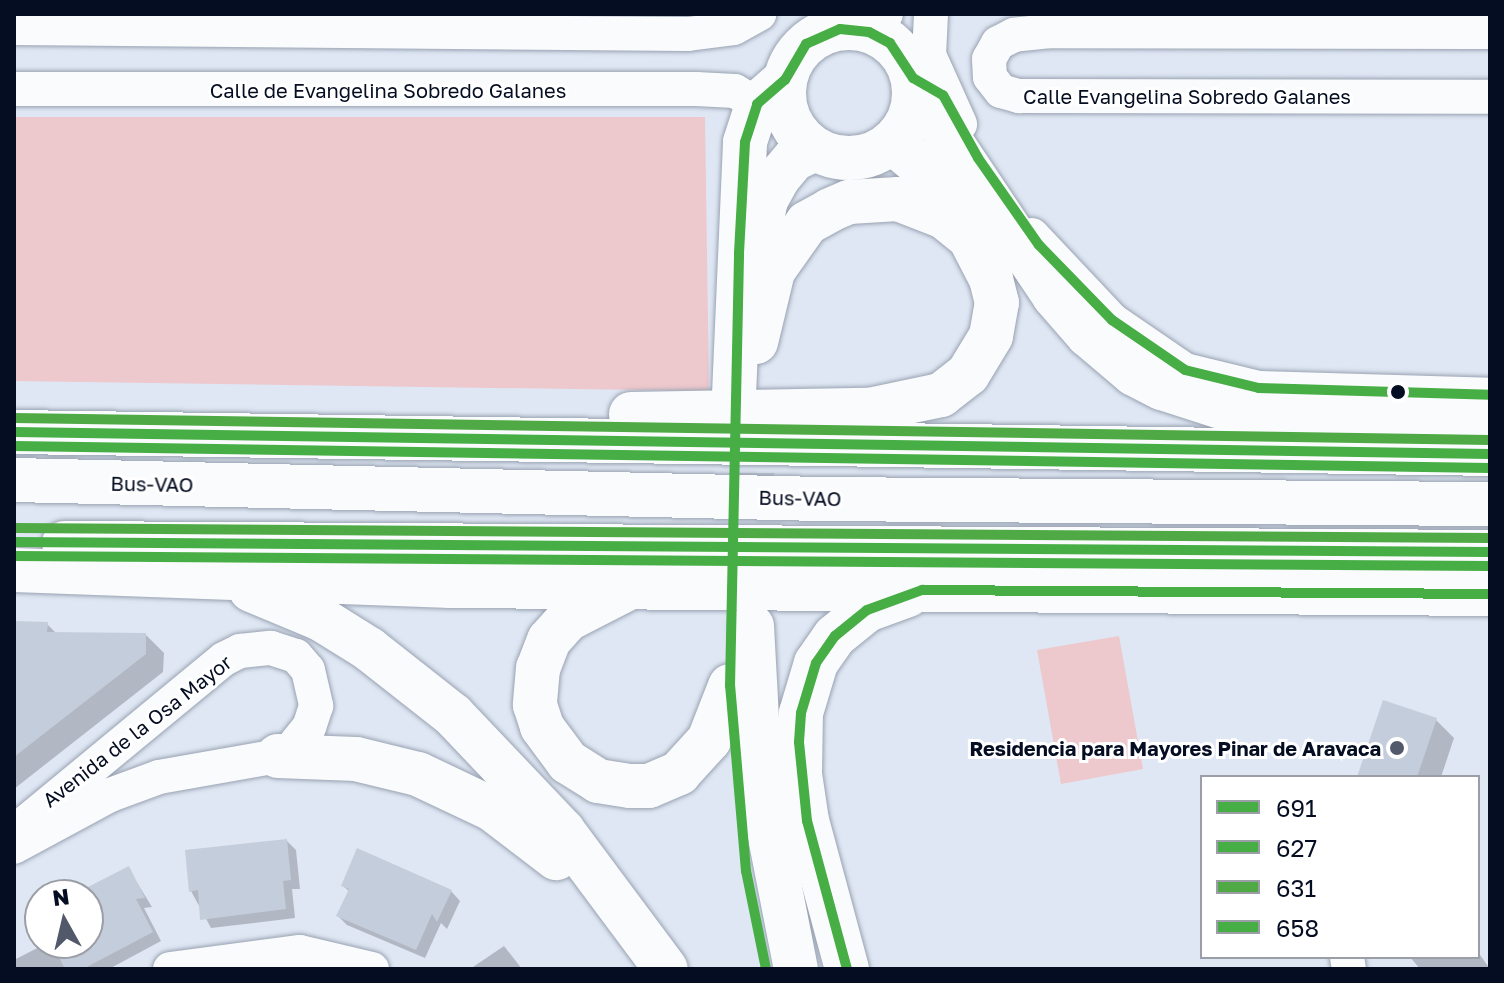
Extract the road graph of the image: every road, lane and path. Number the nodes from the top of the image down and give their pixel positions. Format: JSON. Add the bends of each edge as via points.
{"nodes":[{"id":1,"x":759,"y":14,"type":"edge"},
{"id":2,"x":931,"y":14,"type":"edge"},
{"id":3,"x":878,"y":23,"type":"edge"},
{"id":4,"x":1112,"y":23,"type":"edge"},
{"id":5,"x":1429,"y":23,"type":"edge"},
{"id":6,"x":14,"y":28,"type":"edge"},
{"id":7,"x":1490,"y":32,"type":"edge"},
{"id":8,"x":925,"y":78,"type":"junction"},
{"id":9,"x":14,"y":89,"type":"edge"},
{"id":10,"x":771,"y":92,"type":"junction"},
{"id":11,"x":1490,"y":97,"type":"edge"},
{"id":12,"x":892,"y":142,"type":"junction"},
{"id":13,"x":815,"y":149,"type":"junction"},
{"id":14,"x":975,"y":242,"type":"junction"},
{"id":15,"x":756,"y":344,"type":"junction"},
{"id":16,"x":1490,"y":395,"type":"edge"},
{"id":17,"x":1490,"y":420,"type":"edge"},
{"id":18,"x":14,"y":432,"type":"edge"},
{"id":19,"x":265,"y":439,"type":"junction"},
{"id":20,"x":1490,"y":454,"type":"edge"},
{"id":21,"x":14,"y":480,"type":"edge"},
{"id":22,"x":818,"y":499,"type":"junction"},
{"id":23,"x":14,"y":504,"type":"edge"},
{"id":24,"x":1490,"y":504,"type":"edge"},
{"id":25,"x":14,"y":542,"type":"edge"},
{"id":26,"x":1490,"y":552,"type":"edge"},
{"id":27,"x":14,"y":570,"type":"edge"},
{"id":28,"x":226,"y":581,"type":"junction"},
{"id":29,"x":634,"y":587,"type":"junction"},
{"id":30,"x":922,"y":590,"type":"junction"},
{"id":31,"x":1490,"y":594,"type":"edge"},
{"id":32,"x":730,"y":686,"type":"junction"},
{"id":33,"x":278,"y":756,"type":"junction"},
{"id":34,"x":14,"y":832,"type":"edge"},
{"id":35,"x":14,"y":847,"type":"edge"},
{"id":36,"x":170,"y":969,"type":"edge"},
{"id":37,"x":372,"y":969,"type":"edge"},
{"id":38,"x":664,"y":969,"type":"edge"},
{"id":39,"x":766,"y":969,"type":"edge"},
{"id":40,"x":796,"y":969,"type":"edge"},
{"id":41,"x":847,"y":969,"type":"edge"}],
"edges":[{"from":1,"to":6,"type":"street","via":[[734,28],[688,34]]},
{"from":2,"to":8,"type":"street"},
{"from":3,"to":8,"type":"highway"},
{"from":3,"to":10,"type":"highway","via":[[822,34],[794,59]]},
{"from":4,"to":5,"type":"street","name":"Calle Evangelina Sobredo Galanes"},
{"from":4,"to":11,"type":"street","name":"Calle Evangelina Sobredo Galanes","via":[[1014,35],[998,43],[989,59],[990,77],[1001,91],[1019,96]]},
{"from":5,"to":7,"type":"street","name":"Calle Evangelina Sobredo Galanes"},
{"from":8,"to":12,"type":"highway"},
{"from":8,"to":16,"type":"street","via":[[1039,245],[1112,320],[1185,370],[1259,388]]},
{"from":8,"to":17,"type":"highway","via":[[1054,296],[1088,335],[1134,374],[1230,410]]},
{"from":9,"to":10,"type":"street","name":"Calle de Evangelina Sobredo Galanes"},
{"from":10,"to":13,"type":"highway"},
{"from":10,"to":15,"type":"highway","via":[[745,142],[744,394]]},
{"from":12,"to":13,"type":"highway","via":[[852,158]]},
{"from":12,"to":14,"type":"highway","via":[[942,184]]},
{"from":13,"to":15,"type":"highway","via":[[794,159],[766,200],[755,263]]},
{"from":14,"to":15,"type":"highway","via":[[944,217],[898,199],[849,202],[830,210],[807,223],[773,271]]},
{"from":14,"to":19,"type":"highway","via":[[997,303],[991,336],[968,374],[941,395],[914,404],[853,410],[389,414]]},
{"from":18,"to":19,"type":"highway"},
{"from":19,"to":20,"type":"highway"},
{"from":21,"to":22,"type":"highway","name":"Bus-VAO"},
{"from":22,"to":23,"type":"highway","via":[[566,508]]},
{"from":22,"to":24,"type":"highway","name":"Bus-VAO"},
{"from":25,"to":26,"type":"highway"},
{"from":27,"to":28,"type":"highway"},
{"from":28,"to":29,"type":"highway"},
{"from":28,"to":38,"type":"highway","via":[[321,619],[424,689],[563,831]]},
{"from":29,"to":30,"type":"highway"},
{"from":29,"to":32,"type":"highway","via":[[568,619],[543,651],[535,705],[560,755],[598,781],[649,786],[679,773],[700,753]]},
{"from":30,"to":31,"type":"highway"},
{"from":30,"to":41,"type":"highway","via":[[867,610],[835,636],[816,663],[801,713],[800,774],[807,821]]},
{"from":32,"to":39,"type":"highway","via":[[746,871]]},
{"from":32,"to":40,"type":"highway","via":[[742,625],[761,791]]},
{"from":33,"to":34,"type":"street","name":"Avenida de la Osa Mayor","via":[[309,727],[315,688],[296,656],[271,648],[240,651]]},
{"from":33,"to":35,"type":"street","name":"Avenida de la Osa Mayor","via":[[159,777],[110,795]]},
{"from":33,"to":38,"type":"highway","via":[[392,764],[469,796],[559,860]]},
{"from":36,"to":37,"type":"street","via":[[300,952]]}]}
